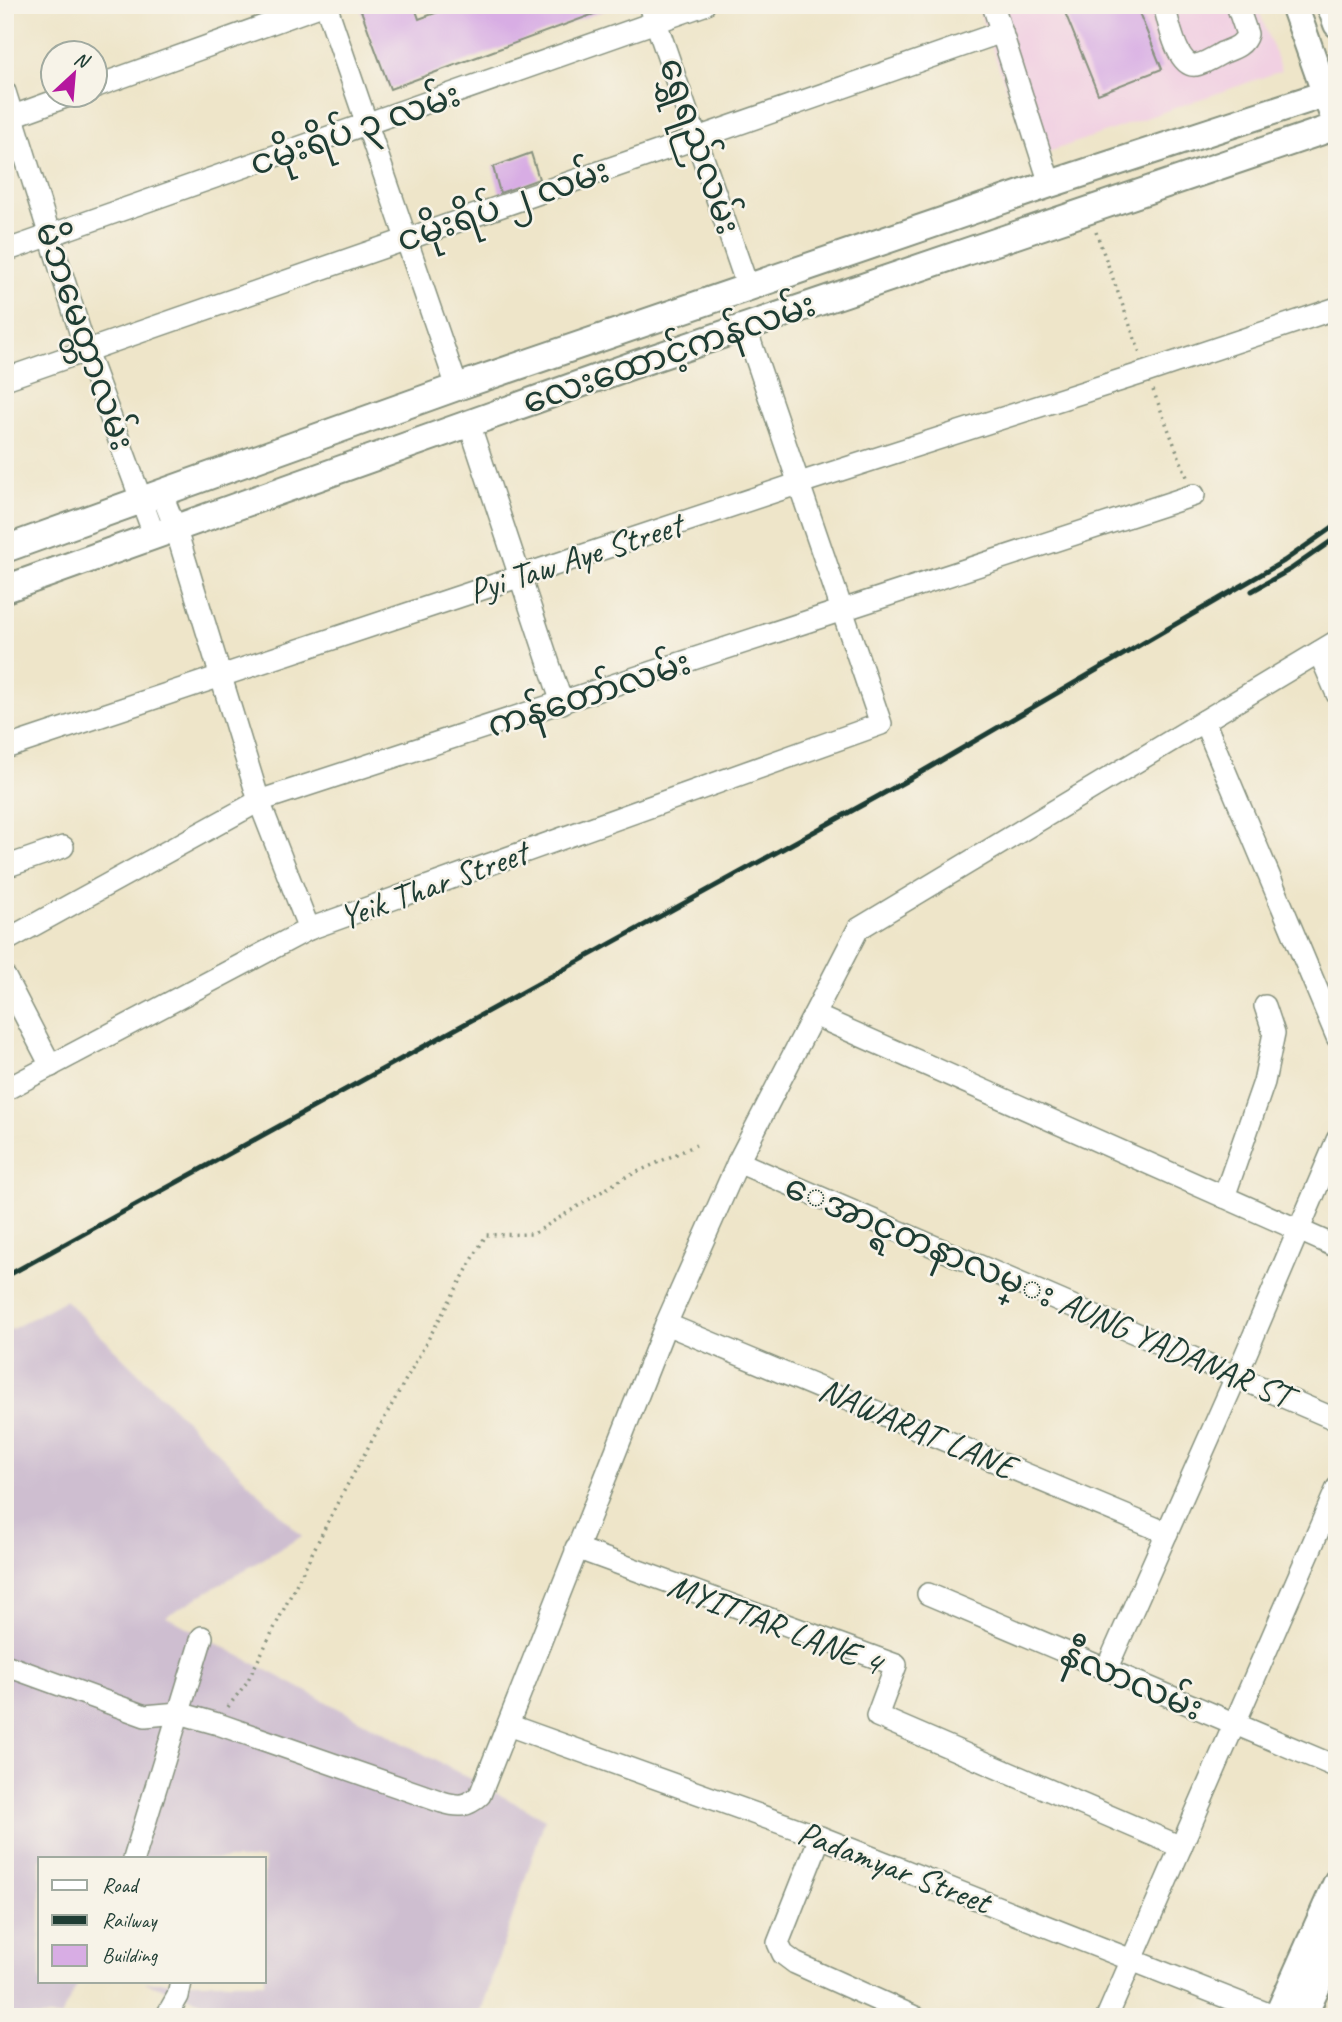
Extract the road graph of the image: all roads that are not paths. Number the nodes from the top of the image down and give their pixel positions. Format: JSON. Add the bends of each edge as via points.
{"nodes":[{"id":1,"x":324,"y":5,"type":"edge"},
{"id":2,"x":704,"y":5,"type":"edge"},
{"id":3,"x":993,"y":5,"type":"edge"},
{"id":4,"x":1164,"y":5,"type":"edge"},
{"id":5,"x":1237,"y":5,"type":"edge"},
{"id":6,"x":1294,"y":5,"type":"edge"},
{"id":7,"x":1330,"y":5,"type":"edge"},
{"id":8,"x":653,"y":14,"type":"edge"},
{"id":9,"x":1337,"y":24,"type":"edge"},
{"id":10,"x":1002,"y":32,"type":"junction"},
{"id":11,"x":108,"y":82,"type":"edge"},
{"id":12,"x":5,"y":92,"type":"edge"},
{"id":13,"x":1331,"y":92,"type":"edge"},
{"id":14,"x":38,"y":107,"type":"edge"},
{"id":15,"x":9,"y":118,"type":"edge"},
{"id":16,"x":368,"y":125,"type":"junction"},
{"id":17,"x":1337,"y":125,"type":"edge"},
{"id":18,"x":698,"y":139,"type":"junction"},
{"id":19,"x":1050,"y":184,"type":"junction"},
{"id":20,"x":50,"y":236,"type":"junction"},
{"id":21,"x":407,"y":238,"type":"junction"},
{"id":22,"x":5,"y":251,"type":"edge"},
{"id":23,"x":748,"y":288,"type":"junction"},
{"id":24,"x":1337,"y":308,"type":"edge"},
{"id":25,"x":746,"y":326,"type":"junction"},
{"id":26,"x":624,"y":329,"type":"junction"},
{"id":27,"x":86,"y":351,"type":"junction"},
{"id":28,"x":636,"y":364,"type":"junction"},
{"id":29,"x":5,"y":379,"type":"edge"},
{"id":30,"x":457,"y":387,"type":"junction"},
{"id":31,"x":469,"y":423,"type":"junction"},
{"id":32,"x":800,"y":483,"type":"junction"},
{"id":33,"x":1194,"y":495,"type":"road end"},
{"id":34,"x":150,"y":496,"type":"junction"},
{"id":35,"x":165,"y":533,"type":"junction"},
{"id":36,"x":5,"y":550,"type":"edge"},
{"id":37,"x":521,"y":576,"type":"junction"},
{"id":38,"x":5,"y":589,"type":"edge"},
{"id":39,"x":843,"y":611,"type":"junction"},
{"id":40,"x":1328,"y":646,"type":"edge"},
{"id":41,"x":221,"y":676,"type":"junction"},
{"id":42,"x":1337,"y":694,"type":"edge"},
{"id":43,"x":562,"y":702,"type":"junction"},
{"id":44,"x":1204,"y":721,"type":"junction"},
{"id":45,"x":5,"y":748,"type":"edge"},
{"id":46,"x":259,"y":801,"type":"junction"},
{"id":47,"x":63,"y":847,"type":"dead end"},
{"id":48,"x":5,"y":867,"type":"edge"},
{"id":49,"x":309,"y":929,"type":"junction"},
{"id":50,"x":5,"y":941,"type":"edge"},
{"id":51,"x":5,"y":977,"type":"edge"},
{"id":52,"x":1265,"y":1006,"type":"dead end"},
{"id":53,"x":814,"y":1015,"type":"junction"},
{"id":54,"x":1337,"y":1037,"type":"edge"},
{"id":55,"x":51,"y":1066,"type":"junction"},
{"id":56,"x":5,"y":1090,"type":"edge"},
{"id":57,"x":1337,"y":1140,"type":"edge"},
{"id":58,"x":738,"y":1162,"type":"junction"},
{"id":59,"x":1224,"y":1197,"type":"junction"},
{"id":60,"x":1298,"y":1230,"type":"junction"},
{"id":61,"x":1337,"y":1247,"type":"edge"},
{"id":62,"x":666,"y":1324,"type":"junction"},
{"id":63,"x":1236,"y":1377,"type":"junction"},
{"id":64,"x":1337,"y":1420,"type":"edge"},
{"id":65,"x":1337,"y":1488,"type":"edge"},
{"id":66,"x":1167,"y":1533,"type":"junction"},
{"id":67,"x":576,"y":1548,"type":"junction"},
{"id":68,"x":928,"y":1594,"type":"dead end"},
{"id":69,"x":202,"y":1637,"type":"dead end"},
{"id":70,"x":5,"y":1665,"type":"edge"},
{"id":71,"x":1106,"y":1670,"type":"junction"},
{"id":72,"x":179,"y":1713,"type":"junction"},
{"id":73,"x":1234,"y":1724,"type":"junction"},
{"id":74,"x":509,"y":1725,"type":"junction"},
{"id":75,"x":1337,"y":1767,"type":"edge"},
{"id":76,"x":820,"y":1837,"type":"junction"},
{"id":77,"x":1181,"y":1847,"type":"junction"},
{"id":78,"x":135,"y":1857,"type":"edge"},
{"id":79,"x":1337,"y":1882,"type":"edge"},
{"id":80,"x":1337,"y":1942,"type":"edge"},
{"id":81,"x":1132,"y":1960,"type":"junction"},
{"id":82,"x":181,"y":1983,"type":"edge"},
{"id":83,"x":166,"y":2017,"type":"edge"},
{"id":84,"x":915,"y":2017,"type":"edge"},
{"id":85,"x":1107,"y":2017,"type":"edge"},
{"id":86,"x":1276,"y":2017,"type":"edge"},
{"id":87,"x":1303,"y":2017,"type":"edge"}],
"edges":[{"from":1,"to":11,"type":"street"},
{"from":1,"to":16,"type":"street"},
{"from":2,"to":8,"type":"street","name":"ငမိုးရိပ် ၃ လမ်း"},
{"from":3,"to":10,"type":"street"},
{"from":4,"to":5,"type":"street","via":[[1179,53],[1186,63],[1195,65],[1247,39]]},
{"from":6,"to":13,"type":"main road"},
{"from":7,"to":9,"type":"main road"},
{"from":8,"to":16,"type":"street","name":"ငမိုးရိပ် ၃ လမ်း"},
{"from":8,"to":18,"type":"street","name":"ရွှေရည်လမ်း"},
{"from":10,"to":18,"type":"street","name":"ငမိုးရိပ် ၂ လမ်း"},
{"from":10,"to":19,"type":"street"},
{"from":12,"to":15,"type":"street","name":"မိဘမေတ္တာလမ်း"},
{"from":13,"to":17,"type":"main road"},
{"from":13,"to":19,"type":"main road","name":"လေးထောင့်ကန်လမ်း"},
{"from":14,"to":15,"type":"street"},
{"from":15,"to":20,"type":"street","name":"မိဘမေတ္တာလမ်း"},
{"from":16,"to":20,"type":"street","name":"ငမိုးရိပ် ၃ လမ်း"},
{"from":16,"to":21,"type":"street"},
{"from":17,"to":25,"type":"main road","name":"လေးထောင့်ကန်လမ်း"},
{"from":18,"to":21,"type":"street","name":"ငမိုးရိပ် ၂ လမ်း"},
{"from":18,"to":23,"type":"street","name":"ရွှေရည်လမ်း"},
{"from":19,"to":23,"type":"main road","name":"လေးထောင့်ကန်လမ်း"},
{"from":20,"to":22,"type":"street","name":"ငမိုးရိပ် ၃ လမ်း"},
{"from":20,"to":27,"type":"street","name":"မိဘမေတ္တာလမ်း"},
{"from":21,"to":27,"type":"street","name":"ငမိုးရိပ် ၂ လမ်း"},
{"from":21,"to":30,"type":"street"},
{"from":23,"to":26,"type":"main road","name":"လေးထောင့်ကန်လမ်း"},
{"from":24,"to":32,"type":"street","name":"Pyi Taw Aye Street"},
{"from":25,"to":28,"type":"main road","name":"လေးထောင့်ကန်လမ်း"},
{"from":25,"to":32,"type":"street"},
{"from":26,"to":28,"type":"main road"},
{"from":26,"to":30,"type":"main road","name":"လေးထောင့်ကန်လမ်း"},
{"from":27,"to":29,"type":"street","name":"ငမိုးရိပ် ၂ လမ်း"},
{"from":27,"to":34,"type":"street","name":"မိဘမေတ္တာလမ်း"},
{"from":28,"to":31,"type":"main road","name":"လေးထောင့်ကန်လမ်း"},
{"from":30,"to":31,"type":"main road"},
{"from":30,"to":34,"type":"main road","name":"လေးထောင့်ကန်လမ်း"},
{"from":31,"to":35,"type":"main road","name":"လေးထောင့်ကန်လမ်း"},
{"from":31,"to":37,"type":"street"},
{"from":32,"to":37,"type":"street","name":"Pyi Taw Aye Street"},
{"from":32,"to":39,"type":"street"},
{"from":33,"to":39,"type":"street","name":"ကန်တော်လမ်း"},
{"from":34,"to":35,"type":"street","name":"မိဘမေတ္တာလမ်း"},
{"from":34,"to":36,"type":"main road","name":"လေးထောင့်ကန်လမ်း"},
{"from":35,"to":38,"type":"main road","name":"လေးထောင့်ကန်လမ်း"},
{"from":35,"to":41,"type":"street","name":"မိဘမေတ္တာလမ်း"},
{"from":37,"to":41,"type":"street","name":"Pyi Taw Aye Street"},
{"from":37,"to":43,"type":"street"},
{"from":39,"to":43,"type":"street","name":"ကန်တော်လမ်း"},
{"from":39,"to":49,"type":"street","name":"Yeik Thar Street","via":[[881,724]]},
{"from":40,"to":42,"type":"street"},
{"from":40,"to":44,"type":"street"},
{"from":41,"to":45,"type":"street","name":"Pyi Taw Aye Street"},
{"from":41,"to":46,"type":"street","name":"မိဘမေတ္တာလမ်း"},
{"from":43,"to":46,"type":"street","name":"ကန်တော်လမ်း"},
{"from":44,"to":53,"type":"street","via":[[858,929]]},
{"from":44,"to":54,"type":"street"},
{"from":46,"to":49,"type":"street","name":"မိဘမေတ္တာလမ်း"},
{"from":46,"to":50,"type":"street","name":"ကန်တော်လမ်း"},
{"from":47,"to":48,"type":"street"},
{"from":49,"to":55,"type":"street","name":"Yeik Thar Street"},
{"from":51,"to":55,"type":"street"},
{"from":52,"to":59,"type":"street","via":[[1274,1033],[1272,1045],[1264,1082]]},
{"from":53,"to":58,"type":"street"},
{"from":53,"to":59,"type":"street"},
{"from":55,"to":56,"type":"street","name":"Yeik Thar Street"},
{"from":57,"to":60,"type":"street"},
{"from":58,"to":62,"type":"street"},
{"from":58,"to":63,"type":"street","name":"ေအာင္ရတနာလမ္း AUNG YADANAR ST"},
{"from":59,"to":60,"type":"street"},
{"from":60,"to":61,"type":"street"},
{"from":60,"to":63,"type":"street"},
{"from":62,"to":66,"type":"street","name":"NAWARAT LANE"},
{"from":62,"to":67,"type":"street"},
{"from":63,"to":64,"type":"street","name":"ေအာင္ရတနာလမ္း AUNG YADANAR ST"},
{"from":63,"to":66,"type":"street"},
{"from":65,"to":73,"type":"street"},
{"from":66,"to":71,"type":"street"},
{"from":67,"to":74,"type":"street"},
{"from":67,"to":77,"type":"street","name":"MYITTAR LANE 4","via":[[896,1665],[877,1716]]},
{"from":68,"to":71,"type":"street","name":"နီလာလမ်း"},
{"from":69,"to":72,"type":"street"},
{"from":70,"to":72,"type":"street","via":[[145,1716]]},
{"from":71,"to":73,"type":"street","name":"နီလာလမ်း"},
{"from":72,"to":74,"type":"street","via":[[457,1807],[470,1805],[480,1795]]},
{"from":72,"to":78,"type":"street"},
{"from":73,"to":75,"type":"street","name":"နီလာလမ်း"},
{"from":73,"to":77,"type":"street"},
{"from":74,"to":76,"type":"street","name":"Padamyar Street"},
{"from":76,"to":81,"type":"street","name":"Padamyar Street"},
{"from":76,"to":84,"type":"street","via":[[778,1943],[783,1954]]},
{"from":77,"to":81,"type":"street"},
{"from":79,"to":86,"type":"main road"},
{"from":80,"to":87,"type":"main road"},
{"from":81,"to":85,"type":"street"},
{"from":81,"to":86,"type":"street","name":"Padamyar Street"},
{"from":82,"to":83,"type":"street"}]}
